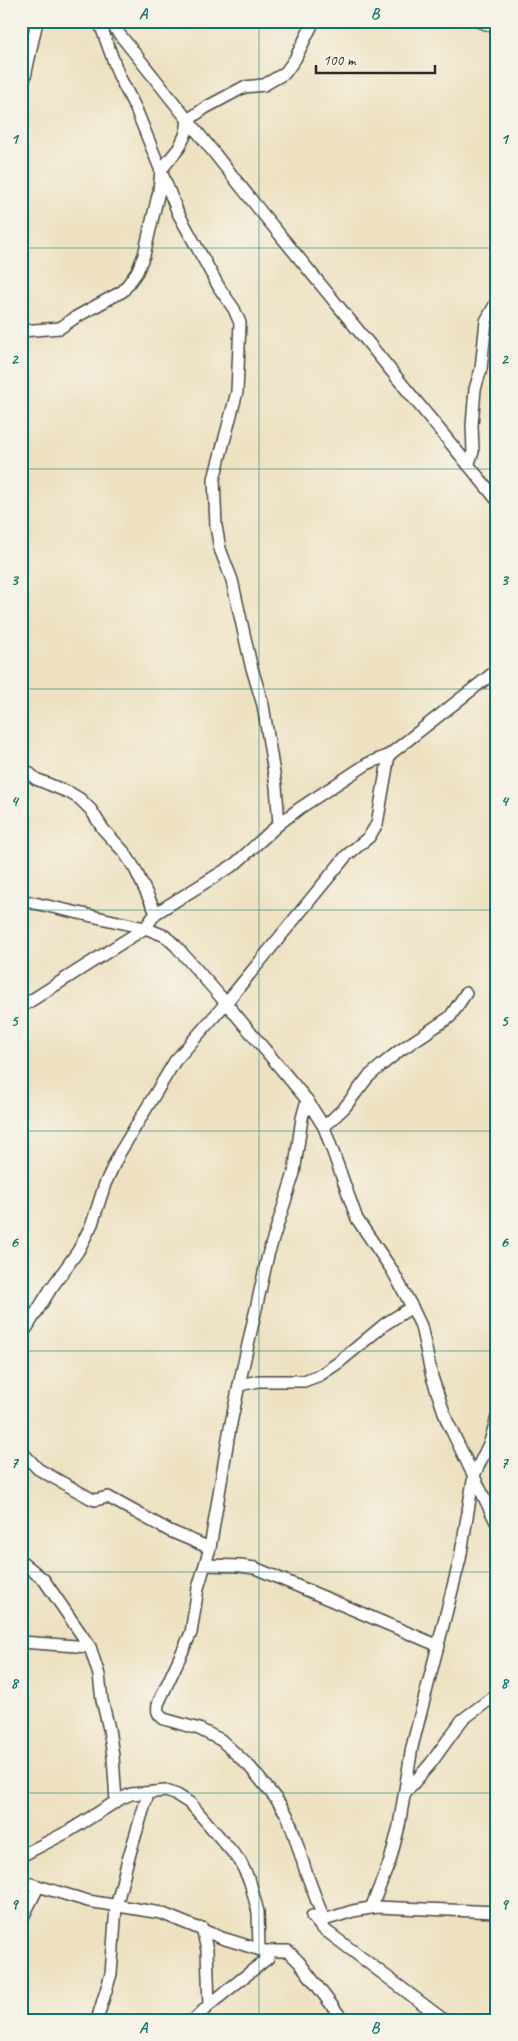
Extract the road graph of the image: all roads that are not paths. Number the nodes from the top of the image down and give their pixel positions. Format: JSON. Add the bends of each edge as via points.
{"nodes":[{"id":1,"x":37,"y":21,"type":"edge"},
{"id":2,"x":98,"y":21,"type":"edge"},
{"id":3,"x":109,"y":21,"type":"edge"},
{"id":4,"x":478,"y":21,"type":"edge"},
{"id":5,"x":313,"y":22,"type":"edge"},
{"id":6,"x":497,"y":28,"type":"edge"},
{"id":7,"x":21,"y":95,"type":"edge"},
{"id":8,"x":188,"y":120,"type":"junction"},
{"id":9,"x":162,"y":170,"type":"junction"},
{"id":10,"x":497,"y":301,"type":"edge"},
{"id":11,"x":21,"y":331,"type":"edge"},
{"id":12,"x":468,"y":465,"type":"junction"},
{"id":13,"x":497,"y":500,"type":"edge"},
{"id":14,"x":497,"y":670,"type":"edge"},
{"id":15,"x":389,"y":755,"type":"junction"},
{"id":16,"x":21,"y":766,"type":"edge"},
{"id":17,"x":279,"y":824,"type":"junction"},
{"id":18,"x":21,"y":900,"type":"edge"},
{"id":19,"x":156,"y":914,"type":"junction"},
{"id":20,"x":145,"y":928,"type":"junction"},
{"id":21,"x":466,"y":993,"type":"dead end"},
{"id":22,"x":226,"y":1003,"type":"junction"},
{"id":23,"x":21,"y":1007,"type":"edge"},
{"id":24,"x":307,"y":1100,"type":"junction"},
{"id":25,"x":324,"y":1127,"type":"junction"},
{"id":26,"x":412,"y":1307,"type":"junction"},
{"id":27,"x":21,"y":1337,"type":"edge"},
{"id":28,"x":239,"y":1385,"type":"junction"},
{"id":29,"x":497,"y":1417,"type":"edge"},
{"id":30,"x":21,"y":1450,"type":"edge"},
{"id":31,"x":474,"y":1476,"type":"junction"},
{"id":32,"x":497,"y":1524,"type":"edge"},
{"id":33,"x":210,"y":1548,"type":"junction"},
{"id":34,"x":21,"y":1560,"type":"edge"},
{"id":35,"x":206,"y":1565,"type":"junction"},
{"id":36,"x":21,"y":1642,"type":"edge"},
{"id":37,"x":439,"y":1646,"type":"junction"},
{"id":38,"x":90,"y":1647,"type":"junction"},
{"id":39,"x":497,"y":1694,"type":"edge"},
{"id":40,"x":148,"y":1794,"type":"junction"},
{"id":41,"x":404,"y":1794,"type":"junction"},
{"id":42,"x":116,"y":1802,"type":"junction"},
{"id":43,"x":21,"y":1856,"type":"edge"},
{"id":44,"x":21,"y":1881,"type":"edge"},
{"id":45,"x":38,"y":1887,"type":"junction"},
{"id":46,"x":116,"y":1907,"type":"junction"},
{"id":47,"x":371,"y":1908,"type":"junction"},
{"id":48,"x":497,"y":1912,"type":"edge"},
{"id":49,"x":312,"y":1916,"type":"dead end"},
{"id":50,"x":21,"y":1921,"type":"edge"},
{"id":51,"x":202,"y":1928,"type":"junction"},
{"id":52,"x":261,"y":1950,"type":"junction"},
{"id":53,"x":206,"y":2012,"type":"edge"},
{"id":54,"x":98,"y":2020,"type":"edge"},
{"id":55,"x":194,"y":2020,"type":"edge"},
{"id":56,"x":343,"y":2020,"type":"edge"},
{"id":57,"x":444,"y":2020,"type":"edge"}],
"edges":[{"from":1,"to":7,"type":"street"},
{"from":2,"to":9,"type":"street","via":[[118,76]]},
{"from":3,"to":8,"type":"street"},
{"from":4,"to":6,"type":"street"},
{"from":5,"to":8,"type":"street","via":[[285,73],[264,85],[244,87]]},
{"from":8,"to":9,"type":"street","via":[[179,148]]},
{"from":8,"to":12,"type":"street"},
{"from":9,"to":11,"type":"street","via":[[144,255],[137,272],[123,291],[60,328]]},
{"from":9,"to":17,"type":"street","via":[[178,213],[240,323],[237,392],[214,479],[216,526],[262,705]]},
{"from":10,"to":12,"type":"street","via":[[486,321],[481,369],[475,389],[473,452]]},
{"from":12,"to":13,"type":"street"},
{"from":14,"to":15,"type":"street"},
{"from":15,"to":17,"type":"street","via":[[367,764]]},
{"from":15,"to":22,"type":"street","via":[[373,831],[346,856]]},
{"from":16,"to":19,"type":"street","via":[[36,779],[70,793],[91,810],[135,869]]},
{"from":17,"to":19,"type":"street","via":[[235,864]]},
{"from":18,"to":20,"type":"street"},
{"from":19,"to":20,"type":"street"},
{"from":20,"to":22,"type":"street","via":[[165,936],[176,946]]},
{"from":20,"to":23,"type":"street"},
{"from":21,"to":25,"type":"street","via":[[450,1017],[398,1051],[368,1077],[345,1107]]},
{"from":22,"to":24,"type":"street"},
{"from":22,"to":27,"type":"street","via":[[175,1061],[118,1154],[92,1224],[78,1251]]},
{"from":24,"to":25,"type":"street"},
{"from":24,"to":28,"type":"street","via":[[294,1173],[268,1254]]},
{"from":25,"to":26,"type":"street","via":[[357,1219],[392,1270]]},
{"from":26,"to":28,"type":"street","via":[[384,1324],[320,1375],[304,1381],[259,1381]]},
{"from":26,"to":31,"type":"street","via":[[421,1326],[432,1377],[447,1420]]},
{"from":28,"to":33,"type":"street"},
{"from":29,"to":31,"type":"street","via":[[490,1442]]},
{"from":30,"to":33,"type":"street","via":[[38,1469],[90,1498],[108,1498]]},
{"from":31,"to":32,"type":"street"},
{"from":31,"to":37,"type":"street","via":[[460,1559]]},
{"from":33,"to":35,"type":"street"},
{"from":34,"to":38,"type":"street","via":[[44,1580]]},
{"from":35,"to":37,"type":"street","via":[[255,1568]]},
{"from":35,"to":47,"type":"street","via":[[198,1588],[191,1633],[158,1704],[159,1716],[199,1728],[221,1740],[250,1767],[277,1800],[287,1815],[324,1920]]},
{"from":36,"to":38,"type":"street"},
{"from":37,"to":41,"type":"street","via":[[412,1747]]},
{"from":38,"to":42,"type":"street","via":[[109,1729]]},
{"from":39,"to":41,"type":"street","via":[[462,1720]]},
{"from":40,"to":42,"type":"street","via":[[131,1794]]},
{"from":40,"to":46,"type":"street"},
{"from":40,"to":52,"type":"street","via":[[166,1791],[187,1800],[240,1861],[258,1912]]},
{"from":41,"to":47,"type":"street","via":[[390,1861]]},
{"from":42,"to":43,"type":"street"},
{"from":44,"to":45,"type":"street"},
{"from":45,"to":46,"type":"street"},
{"from":45,"to":50,"type":"street"},
{"from":46,"to":51,"type":"street","via":[[161,1912]]},
{"from":46,"to":54,"type":"street","via":[[111,1974]]},
{"from":47,"to":48,"type":"street"},
{"from":49,"to":57,"type":"street"},
{"from":51,"to":52,"type":"street"},
{"from":51,"to":53,"type":"street","via":[[207,1950]]},
{"from":52,"to":53,"type":"street","via":[[268,1958]]},
{"from":52,"to":56,"type":"street","via":[[288,1951]]},
{"from":53,"to":55,"type":"street"}]}
